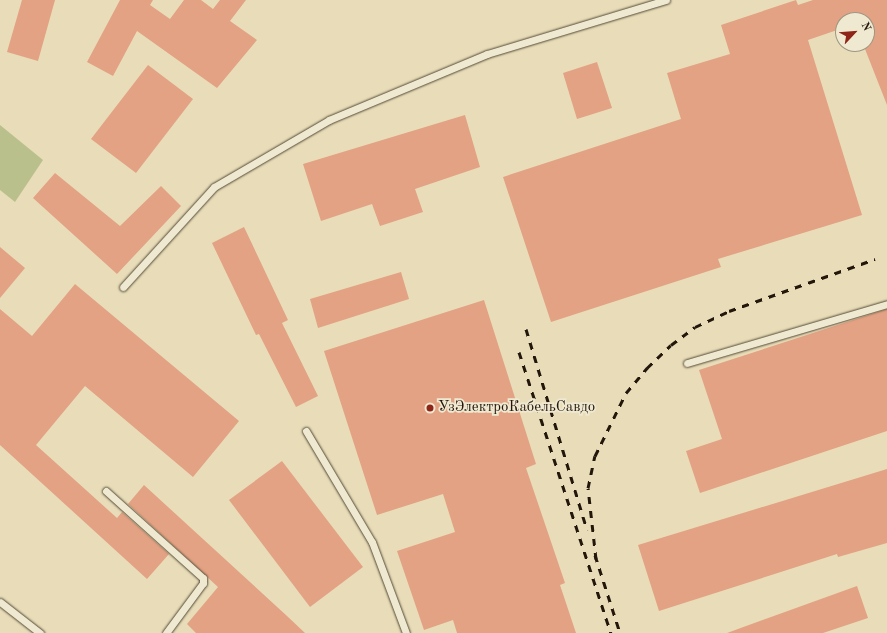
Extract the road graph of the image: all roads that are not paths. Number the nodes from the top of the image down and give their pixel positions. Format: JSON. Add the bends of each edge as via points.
{"nodes":[{"id":1,"x":666,"y":0,"type":"edge"},
{"id":2,"x":123,"y":287,"type":"dead end"},
{"id":3,"x":887,"y":304,"type":"edge"},
{"id":4,"x":687,"y":363,"type":"dead end"},
{"id":5,"x":306,"y":431,"type":"dead end"},
{"id":6,"x":106,"y":491,"type":"dead end"},
{"id":7,"x":0,"y":602,"type":"edge"},
{"id":8,"x":40,"y":633,"type":"edge"},
{"id":9,"x":166,"y":633,"type":"edge"},
{"id":10,"x":406,"y":633,"type":"edge"}],
"edges":[{"from":1,"to":2,"type":"lane","via":[[487,54],[329,120],[214,187]]},
{"from":3,"to":4,"type":"lane"},
{"from":5,"to":10,"type":"lane","via":[[372,542]]},
{"from":6,"to":9,"type":"lane","via":[[202,578],[203,583]]},
{"from":7,"to":8,"type":"lane"}]}
